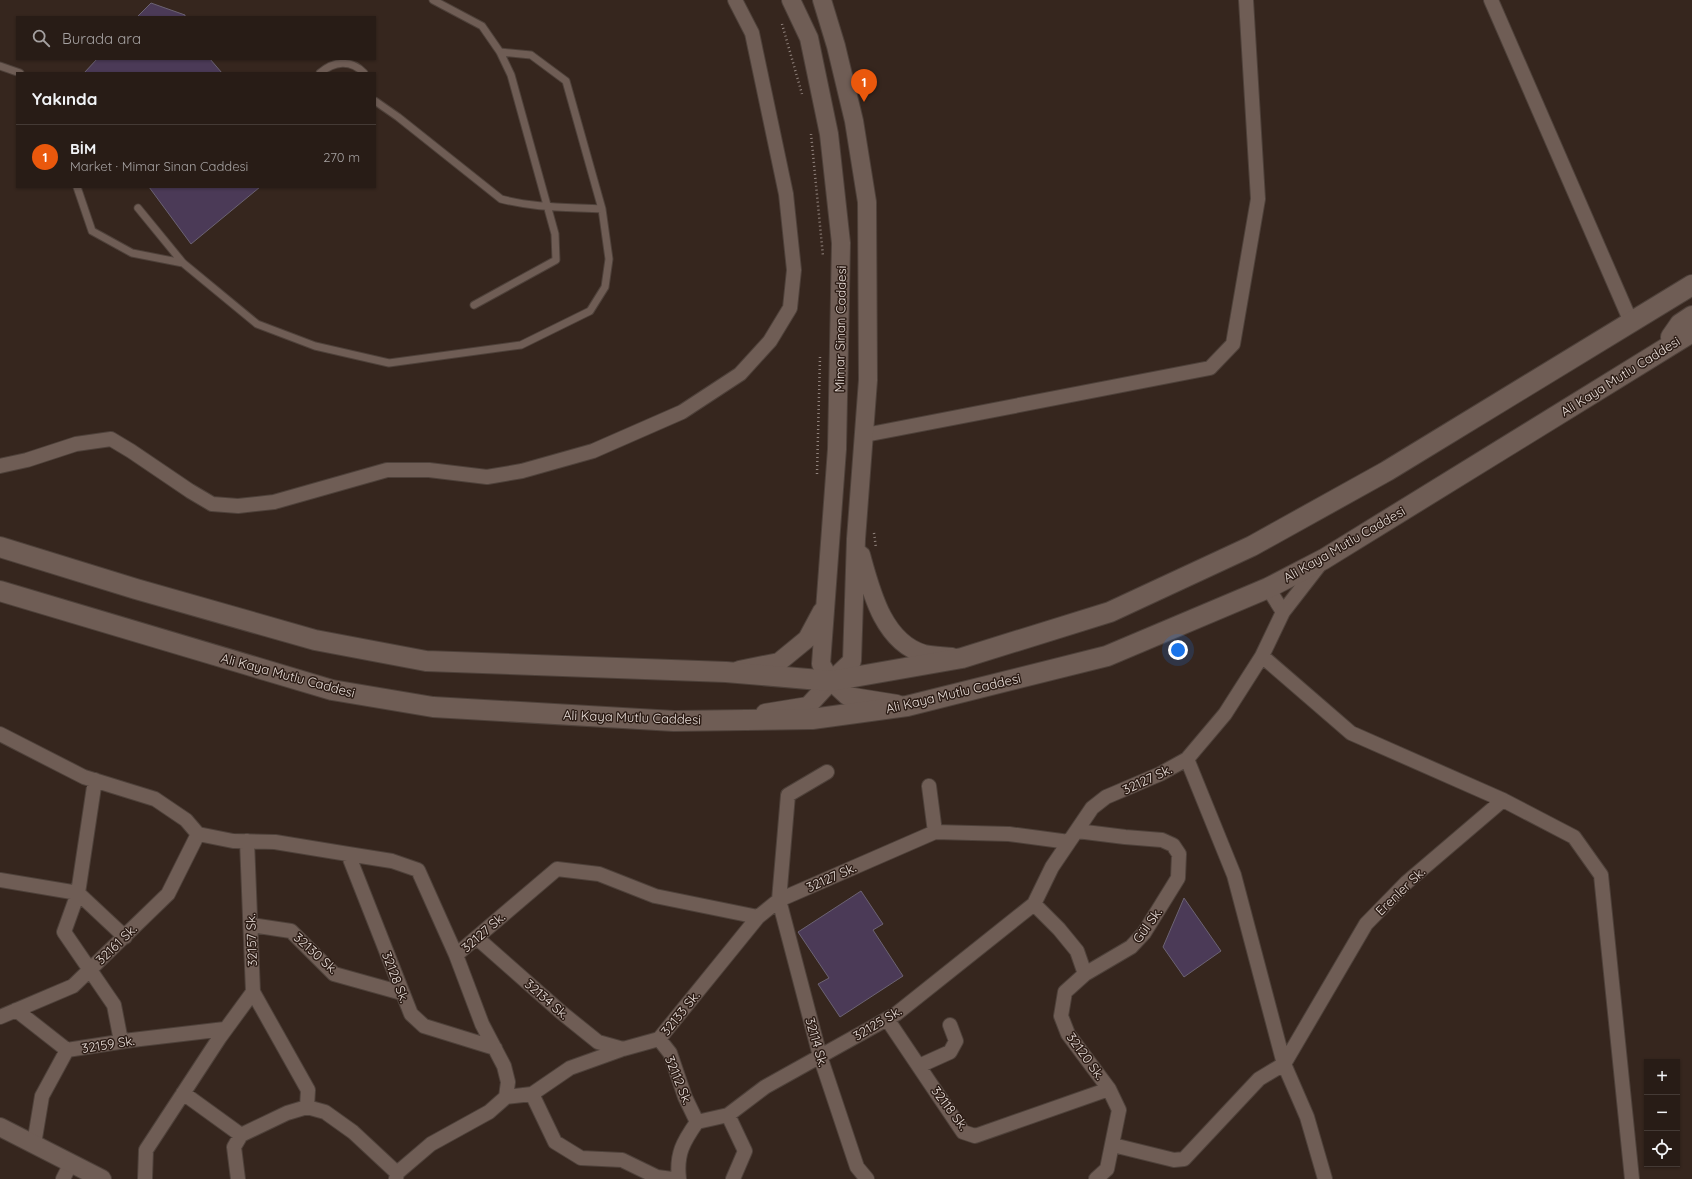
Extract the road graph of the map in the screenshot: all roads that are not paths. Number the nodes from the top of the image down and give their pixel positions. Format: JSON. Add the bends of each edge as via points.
{"nodes":[{"id":1,"x":434,"y":0,"type":"edge"},
{"id":2,"x":735,"y":0,"type":"edge"},
{"id":3,"x":792,"y":0,"type":"edge"},
{"id":4,"x":822,"y":0,"type":"edge"},
{"id":5,"x":1246,"y":0,"type":"edge"},
{"id":6,"x":1492,"y":0,"type":"edge"},
{"id":7,"x":500,"y":52,"type":"junction"},
{"id":8,"x":0,"y":66,"type":"edge"},
{"id":9,"x":17,"y":72,"type":"edge"},
{"id":10,"x":321,"y":72,"type":"edge"},
{"id":11,"x":363,"y":72,"type":"edge"},
{"id":12,"x":376,"y":102,"type":"edge"},
{"id":13,"x":77,"y":188,"type":"edge"},
{"id":14,"x":548,"y":206,"type":"junction"},
{"id":15,"x":138,"y":208,"type":"dead end"},
{"id":16,"x":602,"y":209,"type":"junction"},
{"id":17,"x":183,"y":263,"type":"junction"},
{"id":18,"x":1692,"y":285,"type":"edge"},
{"id":19,"x":474,"y":306,"type":"dead end"},
{"id":20,"x":1692,"y":316,"type":"edge"},
{"id":21,"x":1630,"y":322,"type":"junction"},
{"id":22,"x":1692,"y":332,"type":"edge"},
{"id":23,"x":1663,"y":349,"type":"junction"},
{"id":24,"x":865,"y":435,"type":"junction"},
{"id":25,"x":0,"y":466,"type":"edge"},
{"id":26,"x":856,"y":539,"type":"junction"},
{"id":27,"x":0,"y":547,"type":"edge"},
{"id":28,"x":1324,"y":559,"type":"junction"},
{"id":29,"x":1268,"y":588,"type":"junction"},
{"id":30,"x":0,"y":591,"type":"edge"},
{"id":31,"x":826,"y":603,"type":"junction"},
{"id":32,"x":1283,"y":612,"type":"junction"},
{"id":33,"x":1262,"y":656,"type":"junction"},
{"id":34,"x":962,"y":658,"type":"junction"},
{"id":35,"x":726,"y":672,"type":"junction"},
{"id":36,"x":831,"y":681,"type":"junction"},
{"id":37,"x":907,"y":706,"type":"junction"},
{"id":38,"x":726,"y":720,"type":"junction"},
{"id":39,"x":0,"y":734,"type":"edge"},
{"id":40,"x":1187,"y":759,"type":"junction"},
{"id":41,"x":827,"y":772,"type":"dead end"},
{"id":42,"x":95,"y":780,"type":"junction"},
{"id":43,"x":930,"y":786,"type":"dead end"},
{"id":44,"x":1503,"y":800,"type":"junction"},
{"id":45,"x":936,"y":832,"type":"junction"},
{"id":46,"x":198,"y":834,"type":"junction"},
{"id":47,"x":1073,"y":836,"type":"junction"},
{"id":48,"x":247,"y":841,"type":"junction"},
{"id":49,"x":348,"y":854,"type":"junction"},
{"id":50,"x":1178,"y":878,"type":"joint"},
{"id":51,"x":0,"y":880,"type":"edge"},
{"id":52,"x":78,"y":893,"type":"junction"},
{"id":53,"x":779,"y":900,"type":"junction"},
{"id":54,"x":1034,"y":904,"type":"junction"},
{"id":55,"x":758,"y":917,"type":"junction"},
{"id":56,"x":251,"y":926,"type":"junction"},
{"id":57,"x":125,"y":937,"type":"junction"},
{"id":58,"x":477,"y":938,"type":"junction"},
{"id":59,"x":456,"y":955,"type":"junction"},
{"id":60,"x":89,"y":970,"type":"junction"},
{"id":61,"x":1085,"y":974,"type":"junction"},
{"id":62,"x":253,"y":992,"type":"junction"},
{"id":63,"x":402,"y":993,"type":"junction"},
{"id":64,"x":16,"y":1010,"type":"junction"},
{"id":65,"x":0,"y":1017,"type":"edge"},
{"id":66,"x":887,"y":1019,"type":"junction"},
{"id":67,"x":950,"y":1025,"type":"dead end"},
{"id":68,"x":226,"y":1029,"type":"junction"},
{"id":69,"x":659,"y":1039,"type":"junction"},
{"id":70,"x":121,"y":1041,"type":"junction"},
{"id":71,"x":495,"y":1048,"type":"junction"},
{"id":72,"x":623,"y":1049,"type":"junction"},
{"id":73,"x":67,"y":1050,"type":"junction"},
{"id":74,"x":820,"y":1056,"type":"junction"},
{"id":75,"x":1284,"y":1064,"type":"junction"},
{"id":76,"x":919,"y":1066,"type":"junction"},
{"id":77,"x":1109,"y":1089,"type":"junction"},
{"id":78,"x":183,"y":1093,"type":"junction"},
{"id":79,"x":532,"y":1094,"type":"junction"},
{"id":80,"x":506,"y":1097,"type":"junction"},
{"id":81,"x":307,"y":1107,"type":"junction"},
{"id":82,"x":728,"y":1115,"type":"junction"},
{"id":83,"x":697,"y":1122,"type":"junction"},
{"id":84,"x":0,"y":1127,"type":"edge"},
{"id":85,"x":241,"y":1135,"type":"junction"},
{"id":86,"x":34,"y":1144,"type":"junction"},
{"id":87,"x":1113,"y":1145,"type":"junction"},
{"id":88,"x":67,"y":1171,"type":"edge"},
{"id":89,"x":396,"y":1176,"type":"edge"},
{"id":90,"x":102,"y":1179,"type":"edge"},
{"id":91,"x":145,"y":1179,"type":"edge"},
{"id":92,"x":238,"y":1179,"type":"edge"},
{"id":93,"x":672,"y":1179,"type":"edge"},
{"id":94,"x":679,"y":1179,"type":"edge"},
{"id":95,"x":733,"y":1179,"type":"edge"},
{"id":96,"x":867,"y":1179,"type":"edge"},
{"id":97,"x":1096,"y":1179,"type":"edge"},
{"id":98,"x":1324,"y":1179,"type":"edge"},
{"id":99,"x":1632,"y":1179,"type":"edge"}],
"edges":[{"from":1,"to":7,"type":"lane","via":[[482,26]]},
{"from":2,"to":25,"type":"street","via":[[752,33],[786,194],[794,270],[790,308],[770,341],[740,374],[682,412],[593,451],[522,471],[487,477],[429,470],[388,470],[274,502],[238,506],[212,504],[111,439],[76,444],[28,460]]},
{"from":3,"to":31,"type":"street","name":"Mimar Sinan Caddesi","via":[[809,38],[829,134],[841,243],[837,449]]},
{"from":4,"to":24,"type":"street","name":"Mimar Sinan Caddesi","via":[[854,121],[867,202],[868,380]]},
{"from":5,"to":24,"type":"street","via":[[1258,199],[1233,344],[1210,368]]},
{"from":6,"to":21,"type":"street"},
{"from":7,"to":14,"type":"lane","via":[[511,75]]},
{"from":7,"to":16,"type":"lane","via":[[531,55],[566,80]]},
{"from":8,"to":9,"type":"lane"},
{"from":10,"to":11,"type":"lane","via":[[328,66],[347,63]]},
{"from":12,"to":14,"type":"lane","via":[[502,199]]},
{"from":13,"to":17,"type":"lane","via":[[92,231],[132,253]]},
{"from":14,"to":16,"type":"lane"},
{"from":14,"to":19,"type":"lane","via":[[555,234],[556,260]]},
{"from":15,"to":17,"type":"lane"},
{"from":16,"to":17,"type":"lane","via":[[609,259],[605,287],[590,311],[521,345],[389,363],[315,346],[257,324]]},
{"from":18,"to":21,"type":"main road"},
{"from":20,"to":23,"type":"main road","via":[[1680,324]]},
{"from":21,"to":34,"type":"main road","via":[[1387,471],[1252,546],[1110,612]]},
{"from":22,"to":23,"type":"main road","name":"Ali Kaya Mutlu Caddesi"},
{"from":23,"to":28,"type":"main road","name":"Ali Kaya Mutlu Caddesi"},
{"from":24,"to":26,"type":"street","name":"Mimar Sinan Caddesi"},
{"from":26,"to":34,"type":"street","via":[[870,590],[890,631],[906,645],[924,654]]},
{"from":26,"to":36,"type":"street","name":"Mimar Sinan Caddesi","via":[[852,662]]},
{"from":27,"to":35,"type":"main road","via":[[315,640],[426,661]]},
{"from":28,"to":29,"type":"main road","name":"Ali Kaya Mutlu Caddesi"},
{"from":28,"to":32,"type":"street","name":"32127 Sk."},
{"from":29,"to":32,"type":"street"},
{"from":29,"to":37,"type":"main road","name":"Ali Kaya Mutlu Caddesi","via":[[1107,656]]},
{"from":30,"to":38,"type":"main road","name":"Ali Kaya Mutlu Caddesi","via":[[340,691],[433,708],[674,721]]},
{"from":31,"to":35,"type":"street","via":[[807,640],[779,662]]},
{"from":31,"to":36,"type":"street","name":"Mimar Sinan Caddesi","via":[[821,664]]},
{"from":32,"to":33,"type":"street","name":"32127 Sk."},
{"from":33,"to":40,"type":"street","name":"32127 Sk.","via":[[1225,714]]},
{"from":33,"to":44,"type":"street","via":[[1351,733]]},
{"from":34,"to":36,"type":"main road"},
{"from":35,"to":36,"type":"main road"},
{"from":36,"to":37,"type":"street","via":[[847,696]]},
{"from":36,"to":38,"type":"street","name":"Mimar Sinan Caddesi","via":[[808,706]]},
{"from":37,"to":38,"type":"main road","name":"Ali Kaya Mutlu Caddesi","via":[[812,719]]},
{"from":39,"to":42,"type":"street","via":[[84,777]]},
{"from":40,"to":47,"type":"street","name":"32127 Sk.","via":[[1106,798],[1092,808]]},
{"from":40,"to":75,"type":"street","via":[[1234,874]]},
{"from":41,"to":53,"type":"street","name":"32114 Sk.","via":[[788,795]]},
{"from":42,"to":46,"type":"street","via":[[155,799],[186,820]]},
{"from":42,"to":52,"type":"street"},
{"from":43,"to":45,"type":"street"},
{"from":44,"to":75,"type":"street","name":"Erenler Sk.","via":[[1407,882],[1366,924]]},
{"from":44,"to":99,"type":"street","via":[[1574,837],[1601,875]]},
{"from":45,"to":47,"type":"street","name":"32127 Sk."},
{"from":45,"to":53,"type":"street","name":"32127 Sk."},
{"from":46,"to":48,"type":"street","name":"32127 Sk."},
{"from":46,"to":57,"type":"street","name":"32161 Sk.","via":[[168,894]]},
{"from":47,"to":50,"type":"street","name":"32127 Sk.","via":[[1162,840],[1173,845],[1179,854]]},
{"from":47,"to":54,"type":"street","name":"32125 Sk.","via":[[1052,867]]},
{"from":48,"to":49,"type":"street","name":"32127 Sk.","via":[[275,842]]},
{"from":48,"to":56,"type":"street","name":"32157 Sk."},
{"from":49,"to":59,"type":"street","name":"32127 Sk.","via":[[392,861],[418,870]]},
{"from":49,"to":63,"type":"street","name":"32128 Sk."},
{"from":50,"to":61,"type":"street","name":"Gül Sk.","via":[[1144,934],[1131,947]]},
{"from":51,"to":52,"type":"street"},
{"from":52,"to":57,"type":"street"},
{"from":52,"to":60,"type":"street","via":[[64,932]]},
{"from":53,"to":55,"type":"street","name":"32133 Sk."},
{"from":53,"to":74,"type":"street","name":"32114 Sk."},
{"from":54,"to":61,"type":"street","via":[[1077,950]]},
{"from":54,"to":66,"type":"street","name":"32125 Sk.","via":[[953,970]]},
{"from":55,"to":58,"type":"street","name":"32127 Sk.","via":[[654,896],[599,874],[557,869]]},
{"from":55,"to":69,"type":"street","name":"32133 Sk."},
{"from":56,"to":62,"type":"street","name":"32157 Sk."},
{"from":56,"to":63,"type":"street","name":"32130 Sk.","via":[[291,931],[334,974]]},
{"from":57,"to":60,"type":"street","name":"32161 Sk."},
{"from":58,"to":59,"type":"street","name":"32127 Sk."},
{"from":58,"to":72,"type":"street","name":"32134 Sk.","via":[[598,1042]]},
{"from":59,"to":71,"type":"street","via":[[482,1024]]},
{"from":60,"to":64,"type":"street","name":"32161 Sk.","via":[[73,986]]},
{"from":60,"to":70,"type":"street","via":[[114,1005]]},
{"from":61,"to":77,"type":"street","name":"32120 Sk.","via":[[1065,992],[1061,1016],[1068,1034]]},
{"from":62,"to":68,"type":"street"},
{"from":62,"to":81,"type":"street","via":[[308,1090]]},
{"from":63,"to":71,"type":"street","name":"32128 Sk.","via":[[411,1014],[424,1026]]},
{"from":64,"to":65,"type":"street","name":"32161 Sk."},
{"from":64,"to":73,"type":"street"},
{"from":66,"to":74,"type":"street","name":"32125 Sk."},
{"from":66,"to":76,"type":"street","name":"32118 Sk."},
{"from":67,"to":76,"type":"street","via":[[956,1041],[950,1052]]},
{"from":68,"to":70,"type":"street","name":"32159 Sk."},
{"from":68,"to":78,"type":"street"},
{"from":69,"to":72,"type":"street","name":"32133 Sk."},
{"from":69,"to":83,"type":"street","name":"32112 Sk.","via":[[670,1053],[685,1097]]},
{"from":70,"to":73,"type":"street","name":"32159 Sk."},
{"from":71,"to":80,"type":"street","via":[[508,1082]]},
{"from":72,"to":79,"type":"street","name":"32133 Sk.","via":[[570,1068]]},
{"from":73,"to":86,"type":"street","name":"32159 Sk.","via":[[42,1096]]},
{"from":74,"to":82,"type":"street","name":"32125 Sk.","via":[[765,1087]]},
{"from":74,"to":96,"type":"street","name":"32114 Sk.","via":[[857,1167]]},
{"from":75,"to":87,"type":"street","name":"Erenler Sk.","via":[[1259,1079],[1184,1159],[1174,1160]]},
{"from":75,"to":98,"type":"street","via":[[1307,1117]]},
{"from":76,"to":77,"type":"street","name":"32118 Sk.","via":[[963,1132],[975,1136]]},
{"from":77,"to":87,"type":"street","name":"32120 Sk.","via":[[1119,1110]]},
{"from":78,"to":85,"type":"street"},
{"from":78,"to":91,"type":"street","via":[[146,1150]]},
{"from":79,"to":80,"type":"street","name":"32133 Sk."},
{"from":79,"to":93,"type":"street","via":[[555,1142],[581,1158],[622,1160],[657,1176]]},
{"from":80,"to":89,"type":"street","via":[[489,1112],[431,1144]]},
{"from":81,"to":85,"type":"street","via":[[287,1113]]},
{"from":81,"to":89,"type":"street","via":[[325,1112],[352,1132]]},
{"from":82,"to":83,"type":"street","name":"32125 Sk."},
{"from":82,"to":95,"type":"street","via":[[745,1151]]},
{"from":83,"to":94,"type":"street","via":[[683,1143],[678,1168]]},
{"from":84,"to":86,"type":"street"},
{"from":85,"to":92,"type":"street","via":[[234,1146]]},
{"from":86,"to":88,"type":"street"},
{"from":87,"to":97,"type":"street","name":"32120 Sk.","via":[[1107,1169]]},
{"from":88,"to":90,"type":"street"}]}
